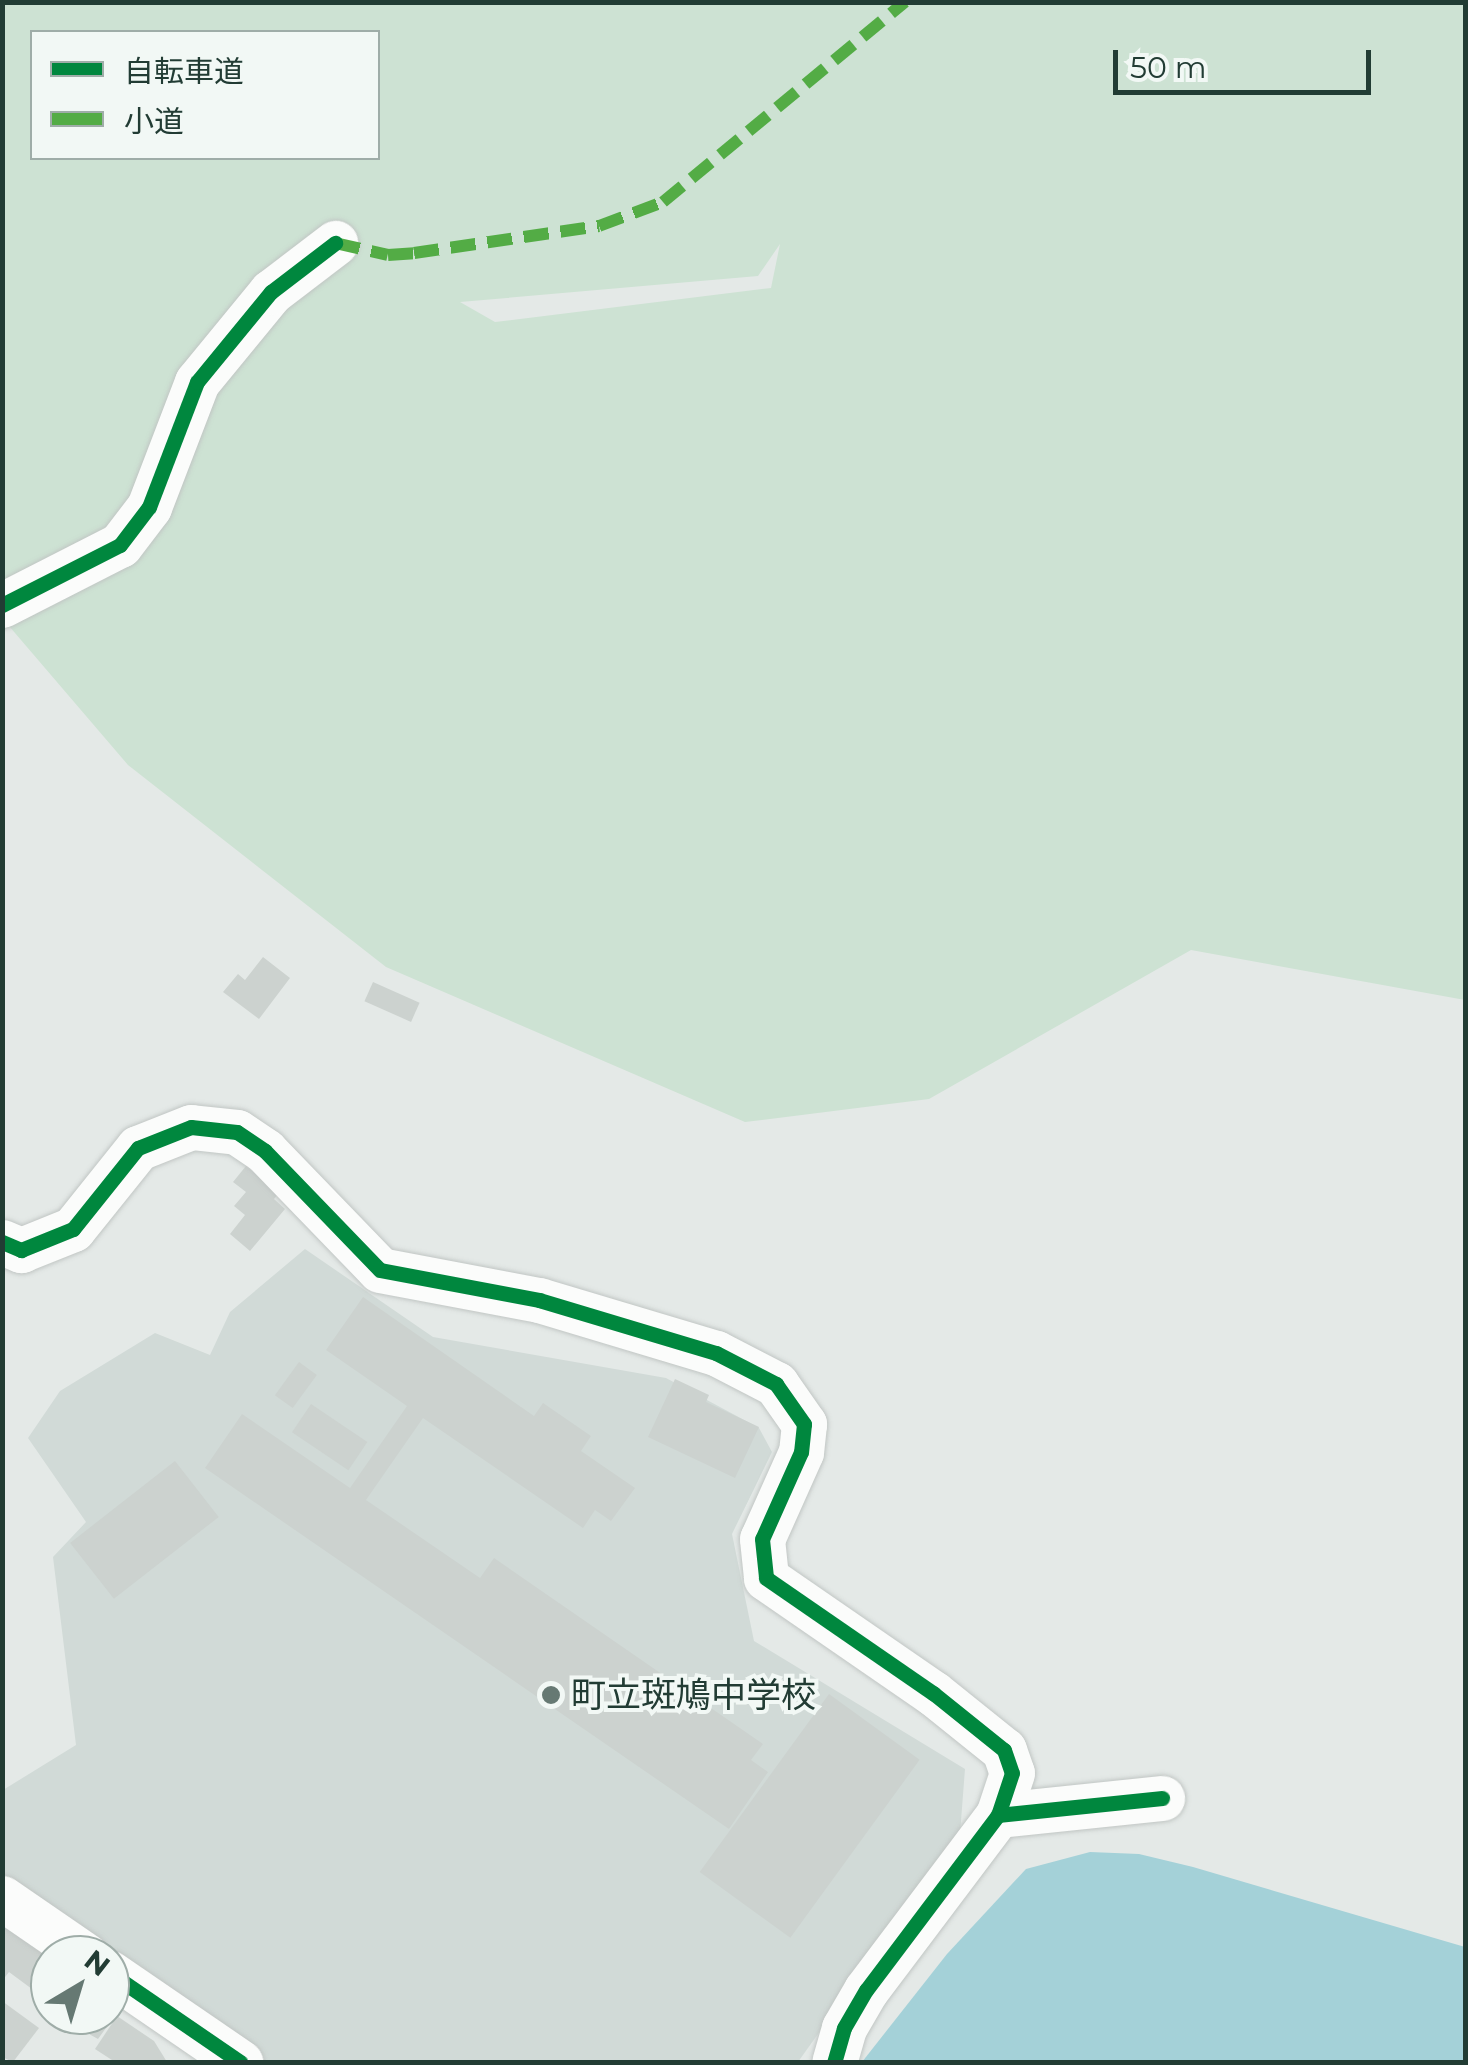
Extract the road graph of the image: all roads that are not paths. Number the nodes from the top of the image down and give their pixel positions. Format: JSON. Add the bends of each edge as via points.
{"nodes":[{"id":1,"x":335,"y":243,"type":"dead end"},
{"id":2,"x":2,"y":606,"type":"edge"},
{"id":3,"x":2,"y":1242,"type":"edge"},
{"id":4,"x":1162,"y":1798,"type":"dead end"},
{"id":5,"x":998,"y":1815,"type":"junction"},
{"id":6,"x":2,"y":1898,"type":"edge"},
{"id":7,"x":55,"y":1935,"type":"edge"},
{"id":8,"x":130,"y":1986,"type":"edge"},
{"id":9,"x":240,"y":2062,"type":"edge"},
{"id":10,"x":834,"y":2062,"type":"edge"}],
"edges":[{"from":1,"to":2,"type":"street","via":[[271,292],[197,382],[149,507],[120,546]]},
{"from":3,"to":5,"type":"street","via":[[21,1250],[74,1229],[138,1148],[191,1127],[237,1132],[266,1152],[380,1270],[539,1300],[716,1353],[776,1384],[804,1424],[800,1452],[762,1539],[766,1578],[934,1693],[1004,1750],[1012,1773]]},
{"from":4,"to":5,"type":"street"},
{"from":5,"to":10,"type":"street","via":[[866,1990]]},
{"from":6,"to":7,"type":"street"},
{"from":8,"to":9,"type":"street"}]}
